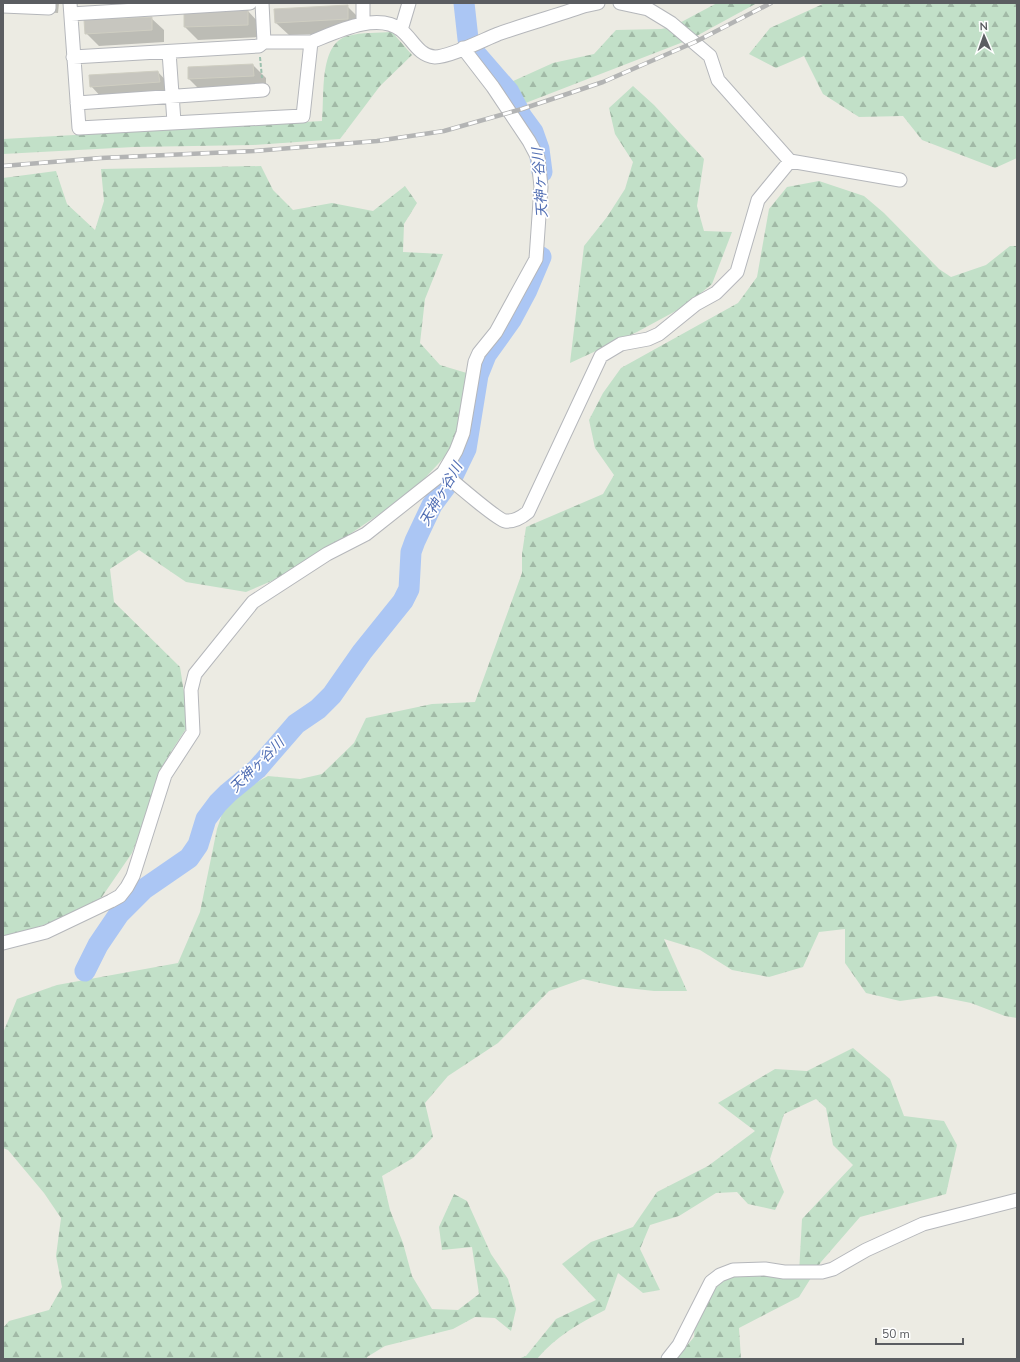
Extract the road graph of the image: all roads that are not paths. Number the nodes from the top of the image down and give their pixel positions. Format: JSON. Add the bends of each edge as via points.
{"nodes":[{"id":1,"x":49,"y":3,"type":"edge"},
{"id":2,"x":250,"y":3,"type":"edge"},
{"id":3,"x":262,"y":3,"type":"edge"},
{"id":4,"x":363,"y":3,"type":"edge"},
{"id":5,"x":409,"y":3,"type":"edge"},
{"id":6,"x":598,"y":3,"type":"edge"},
{"id":7,"x":620,"y":3,"type":"edge"},
{"id":8,"x":3,"y":6,"type":"edge"},
{"id":9,"x":649,"y":6,"type":"edge"},
{"id":10,"x":71,"y":9,"type":"edge"},
{"id":11,"x":559,"y":9,"type":"edge"},
{"id":12,"x":364,"y":24,"type":"junction"},
{"id":13,"x":401,"y":30,"type":"junction"},
{"id":14,"x":264,"y":42,"type":"junction"},
{"id":15,"x":311,"y":42,"type":"junction"},
{"id":16,"x":468,"y":46,"type":"junction"},
{"id":17,"x":169,"y":52,"type":"junction"},
{"id":18,"x":73,"y":57,"type":"junction"},
{"id":19,"x":263,"y":90,"type":"dead end"},
{"id":20,"x":174,"y":96,"type":"junction"},
{"id":21,"x":77,"y":103,"type":"junction"},
{"id":22,"x":174,"y":122,"type":"junction"},
{"id":23,"x":790,"y":161,"type":"junction"},
{"id":24,"x":900,"y":180,"type":"dead end"},
{"id":25,"x":448,"y":477,"type":"junction"},
{"id":26,"x":3,"y":943,"type":"edge"},
{"id":27,"x":1017,"y":1200,"type":"edge"},
{"id":28,"x":668,"y":1359,"type":"edge"}],
"edges":[{"from":1,"to":8,"type":"street","via":[[49,8]]},
{"from":2,"to":10,"type":"street"},
{"from":3,"to":14,"type":"street"},
{"from":4,"to":12,"type":"street"},
{"from":5,"to":13,"type":"street"},
{"from":6,"to":11,"type":"street"},
{"from":7,"to":9,"type":"street"},
{"from":9,"to":23,"type":"street","via":[[710,56],[718,80]]},
{"from":10,"to":18,"type":"street"},
{"from":11,"to":16,"type":"street"},
{"from":12,"to":13,"type":"street","via":[[392,25]]},
{"from":12,"to":15,"type":"street"},
{"from":13,"to":16,"type":"street","via":[[419,50],[434,57]]},
{"from":14,"to":15,"type":"street"},
{"from":14,"to":17,"type":"street","via":[[259,46]]},
{"from":15,"to":22,"type":"street","via":[[303,116]]},
{"from":16,"to":25,"type":"street","via":[[538,158],[541,187],[536,259],[496,332],[477,358],[463,433]]},
{"from":17,"to":18,"type":"street"},
{"from":17,"to":20,"type":"street"},
{"from":18,"to":21,"type":"street"},
{"from":19,"to":20,"type":"street"},
{"from":20,"to":21,"type":"street"},
{"from":20,"to":22,"type":"street"},
{"from":21,"to":22,"type":"street","via":[[79,128]]},
{"from":23,"to":24,"type":"street"},
{"from":23,"to":25,"type":"street","via":[[758,200],[737,272],[716,293],[696,304],[659,334],[648,339],[621,344],[601,356],[528,512],[521,517],[505,521]]},
{"from":25,"to":26,"type":"street","via":[[366,534],[327,554],[253,602],[196,674],[190,690],[193,732],[165,774],[133,876],[120,896],[46,932]]},
{"from":27,"to":28,"type":"street","via":[[923,1224],[866,1250],[833,1269],[822,1272],[784,1272],[766,1269],[733,1270],[720,1275],[711,1282],[679,1344]]}]}
